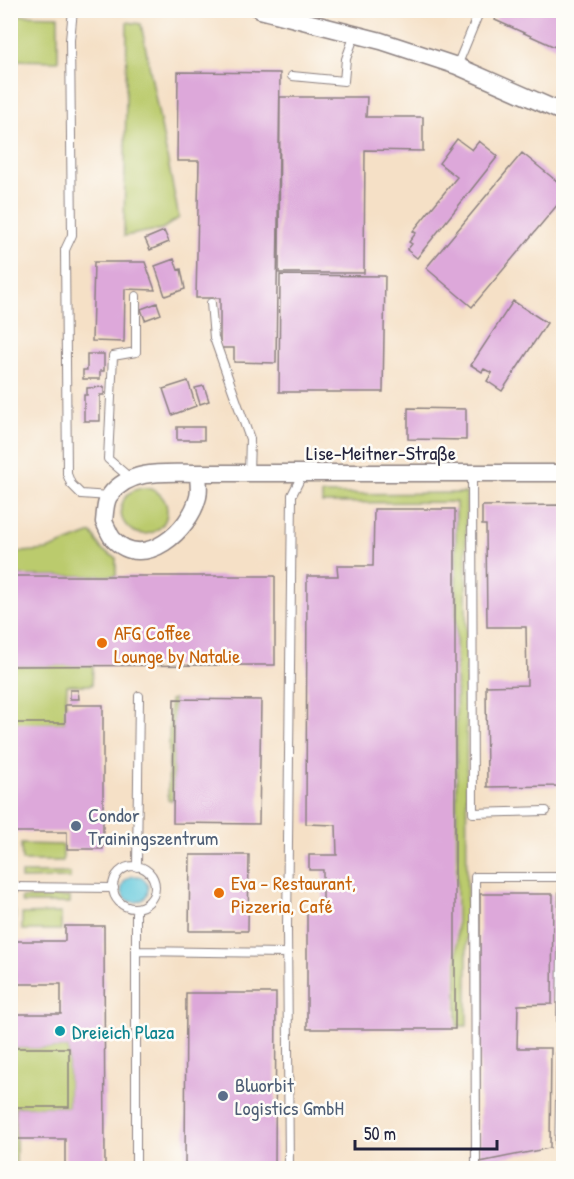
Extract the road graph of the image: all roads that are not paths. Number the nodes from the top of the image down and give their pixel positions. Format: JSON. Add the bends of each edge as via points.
{"nodes":[{"id":1,"x":73,"y":10,"type":"edge"},
{"id":2,"x":260,"y":10,"type":"edge"},
{"id":3,"x":480,"y":10,"type":"edge"},
{"id":4,"x":298,"y":15,"type":"edge"},
{"id":5,"x":355,"y":34,"type":"junction"},
{"id":6,"x":457,"y":66,"type":"junction"},
{"id":7,"x":292,"y":76,"type":"dead end"},
{"id":8,"x":564,"y":113,"type":"edge"},
{"id":9,"x":136,"y":296,"type":"dead end"},
{"id":10,"x":211,"y":303,"type":"dead end"},
{"id":11,"x":198,"y":473,"type":"junction"},
{"id":12,"x":249,"y":473,"type":"junction"},
{"id":13,"x":303,"y":473,"type":"junction"},
{"id":14,"x":472,"y":473,"type":"junction"},
{"id":15,"x":564,"y":473,"type":"edge"},
{"id":16,"x":130,"y":478,"type":"junction"},
{"id":17,"x":109,"y":496,"type":"junction"},
{"id":18,"x":139,"y":696,"type":"dead end"},
{"id":19,"x":546,"y":811,"type":"dead end"},
{"id":20,"x":137,"y":867,"type":"junction"},
{"id":21,"x":10,"y":887,"type":"edge"},
{"id":22,"x":114,"y":888,"type":"junction"},
{"id":23,"x":136,"y":908,"type":"junction"},
{"id":24,"x":136,"y":951,"type":"junction"},
{"id":25,"x":288,"y":953,"type":"junction"},
{"id":26,"x":136,"y":1168,"type":"edge"},
{"id":27,"x":288,"y":1168,"type":"edge"},
{"id":28,"x":476,"y":1168,"type":"edge"},
{"id":29,"x":559,"y":1168,"type":"edge"}],
"edges":[{"from":1,"to":17,"type":"lane","via":[[72,235],[65,250],[67,474],[81,494]]},
{"from":2,"to":4,"type":"street"},
{"from":3,"to":6,"type":"lane"},
{"from":4,"to":5,"type":"street"},
{"from":5,"to":6,"type":"street"},
{"from":5,"to":7,"type":"lane","via":[[346,59],[344,81]]},
{"from":6,"to":8,"type":"street"},
{"from":9,"to":16,"type":"lane","via":[[136,352],[113,357],[108,459]]},
{"from":10,"to":12,"type":"lane","via":[[214,338],[250,439]]},
{"from":11,"to":12,"type":"street","name":"Lise-Meitner-Straße"},
{"from":11,"to":16,"type":"street","name":"Lise-Meitner-Straße","via":[[157,473]]},
{"from":11,"to":17,"type":"street","via":[[198,497],[187,520],[168,542],[150,550],[128,549],[113,538],[104,522]]},
{"from":12,"to":13,"type":"street","name":"Lise-Meitner-Straße"},
{"from":13,"to":14,"type":"street","name":"Lise-Meitner-Straße"},
{"from":13,"to":25,"type":"lane","via":[[292,495]]},
{"from":14,"to":15,"type":"street","name":"Lise-Meitner-Straße"},
{"from":14,"to":19,"type":"lane","via":[[473,813]]},
{"from":16,"to":17,"type":"street"},
{"from":18,"to":20,"type":"lane"},
{"from":20,"to":22,"type":"lane","via":[[118,875]]},
{"from":20,"to":23,"type":"lane","via":[[149,873],[155,885],[152,898]]},
{"from":21,"to":22,"type":"lane"},
{"from":22,"to":23,"type":"lane","via":[[122,904]]},
{"from":23,"to":24,"type":"lane"},
{"from":24,"to":25,"type":"lane"},
{"from":24,"to":26,"type":"lane"},
{"from":25,"to":27,"type":"lane"},
{"from":28,"to":29,"type":"lane","via":[[475,877],[563,877]]}]}
